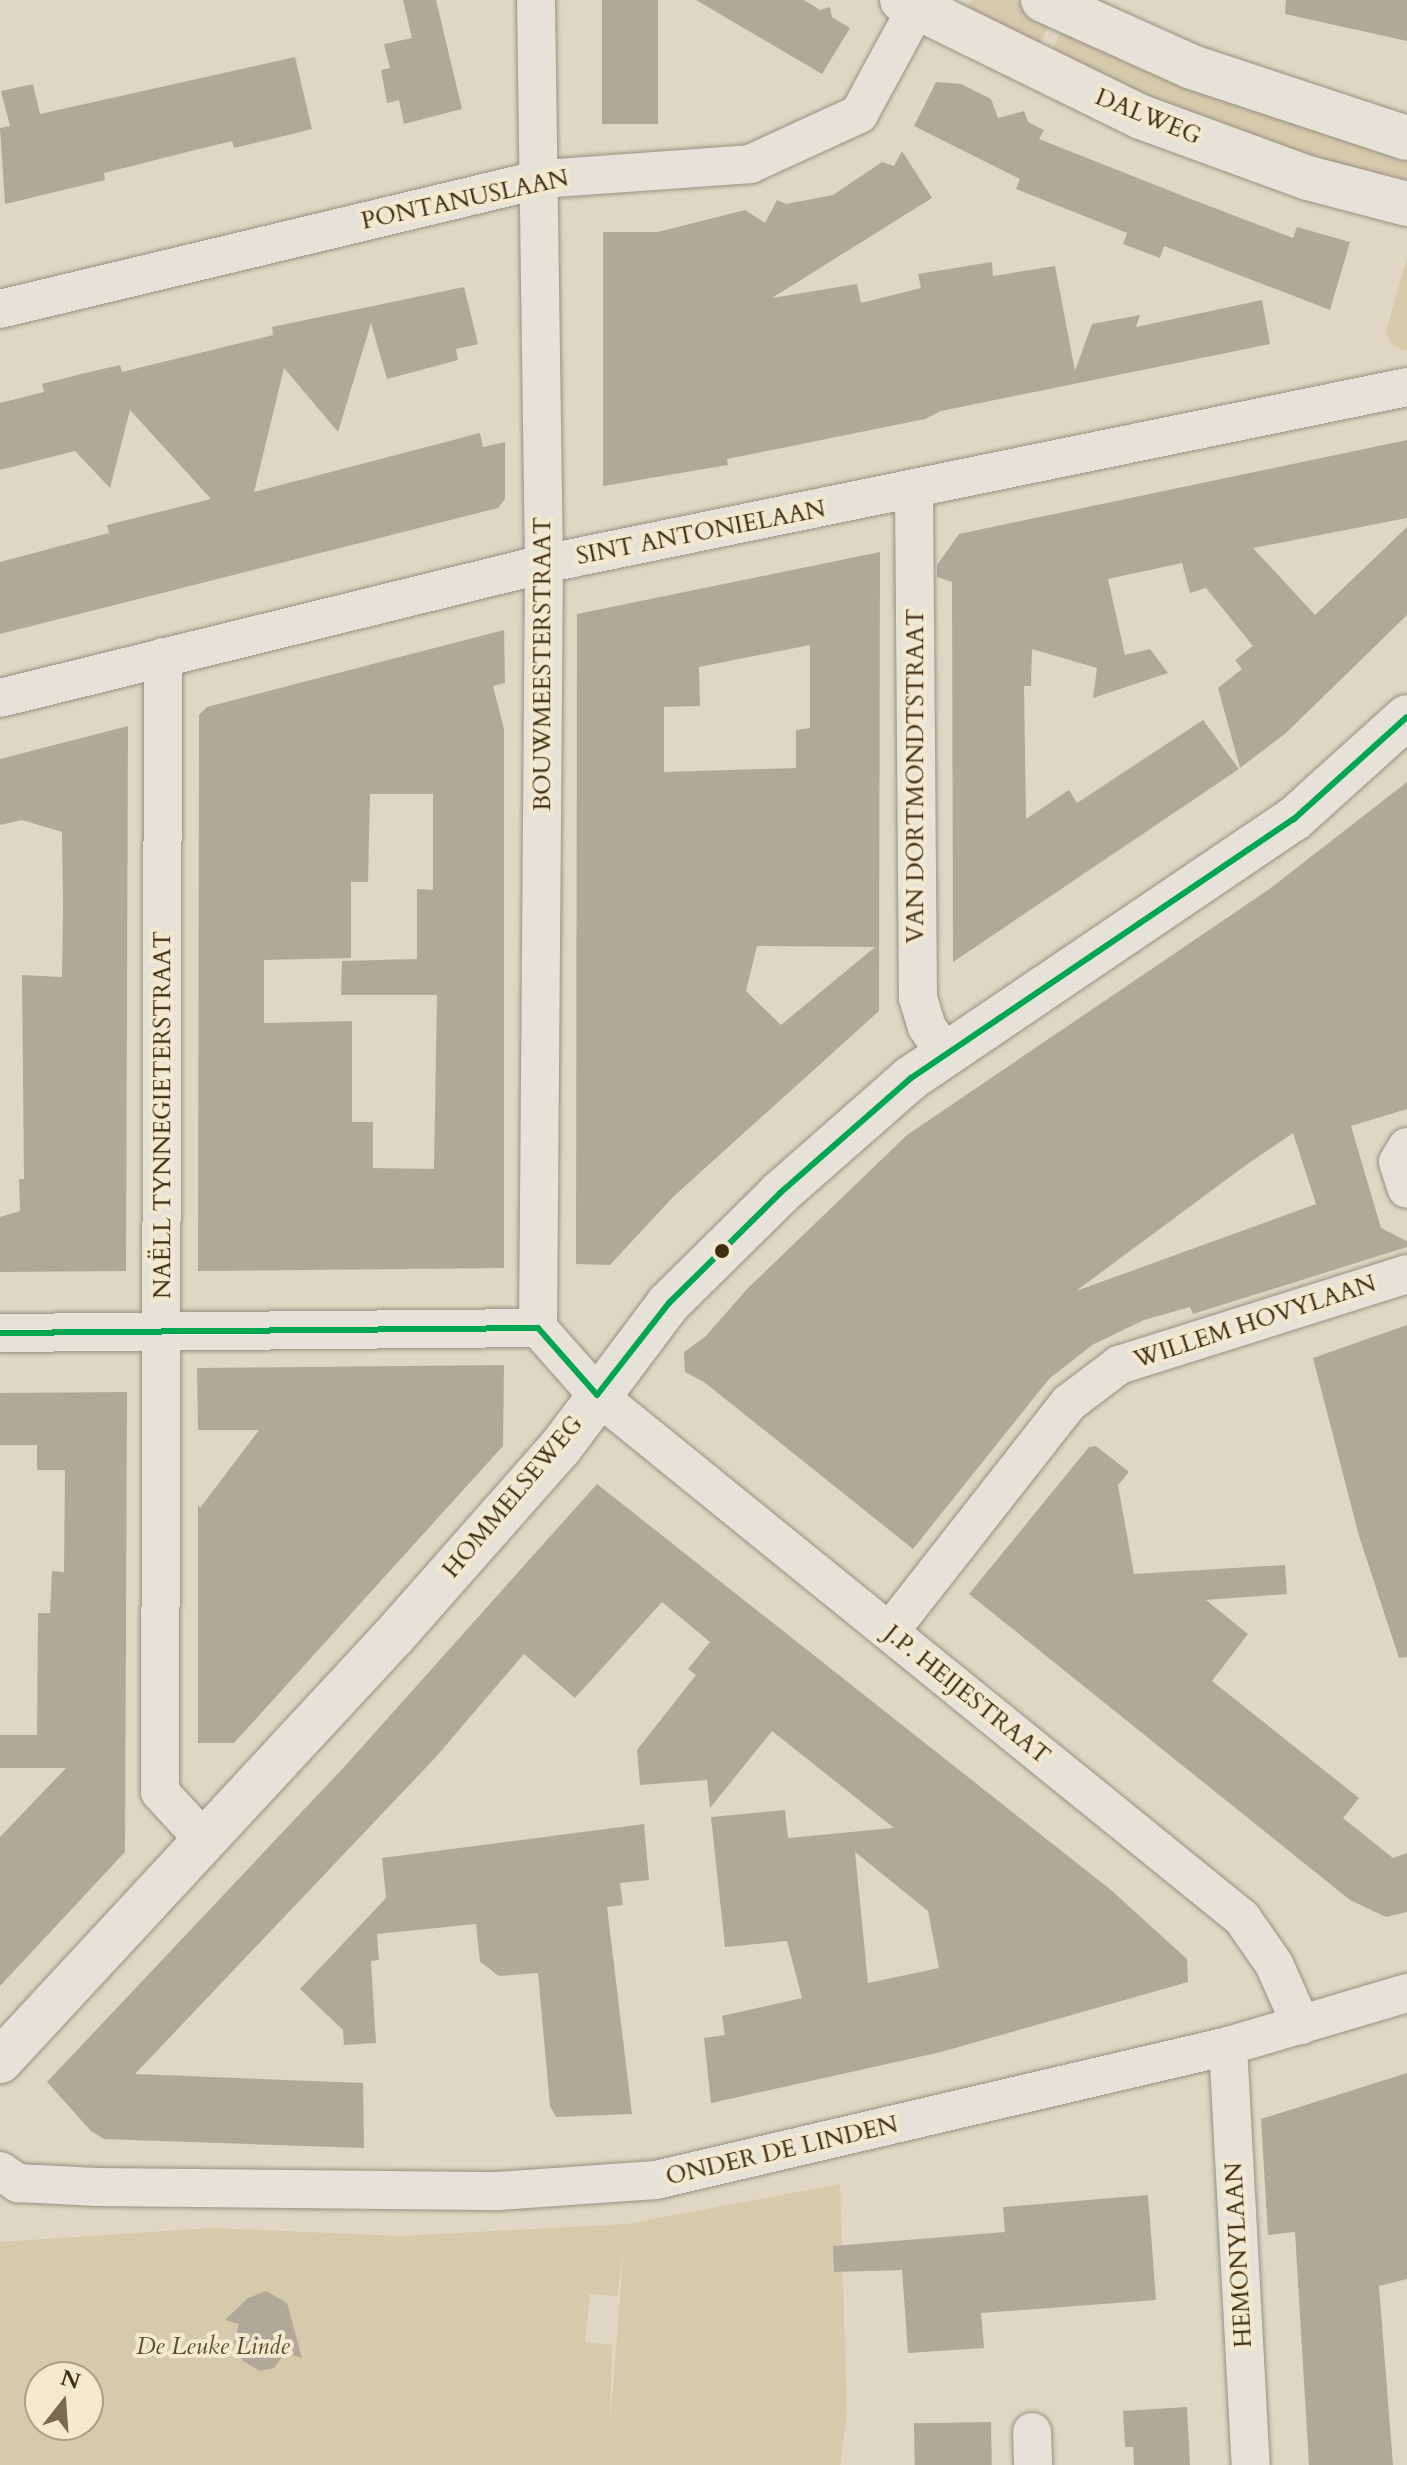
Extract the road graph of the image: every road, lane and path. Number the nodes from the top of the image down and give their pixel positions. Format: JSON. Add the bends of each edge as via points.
{"nodes":[{"id":1,"x":536,"y":0,"type":"edge"},
{"id":2,"x":1043,"y":0,"type":"edge"},
{"id":3,"x":922,"y":6,"type":"edge"},
{"id":4,"x":1407,"y":138,"type":"edge"},
{"id":5,"x":542,"y":179,"type":"junction"},
{"id":6,"x":1407,"y":204,"type":"edge"},
{"id":7,"x":0,"y":309,"type":"edge"},
{"id":8,"x":1407,"y":387,"type":"edge"},
{"id":9,"x":914,"y":490,"type":"junction"},
{"id":10,"x":544,"y":564,"type":"junction"},
{"id":11,"x":163,"y":657,"type":"junction"},
{"id":12,"x":0,"y":698,"type":"edge"},
{"id":13,"x":1407,"y":717,"type":"edge"},
{"id":14,"x":946,"y":1055,"type":"junction"},
{"id":15,"x":1407,"y":1147,"type":"edge"},
{"id":16,"x":1407,"y":1189,"type":"edge"},
{"id":17,"x":1407,"y":1274,"type":"edge"},
{"id":18,"x":538,"y":1328,"type":"junction"},
{"id":19,"x":0,"y":1333,"type":"edge"},
{"id":20,"x":163,"y":1333,"type":"junction"},
{"id":21,"x":597,"y":1395,"type":"junction"},
{"id":22,"x":890,"y":1631,"type":"junction"},
{"id":23,"x":206,"y":1842,"type":"junction"},
{"id":24,"x":1407,"y":1993,"type":"edge"},
{"id":25,"x":1301,"y":2025,"type":"junction"},
{"id":26,"x":1228,"y":2046,"type":"junction"},
{"id":27,"x":0,"y":2061,"type":"edge"},
{"id":28,"x":0,"y":2171,"type":"edge"},
{"id":29,"x":1251,"y":2465,"type":"edge"}],
"edges":[{"from":1,"to":5,"type":"street","name":"BOUWMEESTERSTRAAT"},
{"from":2,"to":4,"type":"street","via":[[1192,67]]},
{"from":3,"to":5,"type":"street","name":"PONTANUSLAAN","via":[[859,114],[750,164]]},
{"from":3,"to":6,"type":"street","name":"DALWEG","via":[[1141,117],[1308,178]]},
{"from":5,"to":7,"type":"street","name":"PONTANUSLAAN"},
{"from":5,"to":10,"type":"street","name":"BOUWMEESTERSTRAAT"},
{"from":8,"to":9,"type":"street","name":"SINT ANTONIELAAN"},
{"from":9,"to":10,"type":"street","name":"SINT ANTONIELAAN"},
{"from":9,"to":14,"type":"street","name":"VAN DORTMONDTSTRAAT","via":[[918,998],[927,1027]]},
{"from":10,"to":11,"type":"street","name":"SINT ANTONIELAAN"},
{"from":10,"to":18,"type":"street","name":"BOUWMEESTERSTRAAT"},
{"from":11,"to":12,"type":"street","name":"SINT ANTONIELAAN"},
{"from":11,"to":20,"type":"street","name":"NAËLL TYNNEGIETERSTRAAT"},
{"from":13,"to":14,"type":"street","name":"HOMMELSEWEG","via":[[1294,819]]},
{"from":14,"to":21,"type":"street","name":"HOMMELSEWEG","via":[[911,1078],[780,1193],[669,1303]]},
{"from":15,"to":16,"type":"street","via":[[1398,1162]]},
{"from":17,"to":22,"type":"street","name":"WILLEM HOVYLAAN","via":[[1119,1365],[1069,1403]]},
{"from":18,"to":20,"type":"street"},
{"from":18,"to":21,"type":"street","name":"J.P. HEIJESTRAAT"},
{"from":19,"to":20,"type":"street"},
{"from":20,"to":23,"type":"street","name":"NAËLL TYNNEGIETERSTRAAT","via":[[160,1792]]},
{"from":21,"to":22,"type":"street","name":"J.P. HEIJESTRAAT"},
{"from":21,"to":23,"type":"street","name":"HOMMELSEWEG","via":[[560,1448]]},
{"from":22,"to":25,"type":"street","name":"J.P. HEIJESTRAAT","via":[[1242,1918],[1274,1964]]},
{"from":23,"to":27,"type":"street","name":"HOMMELSEWEG"},
{"from":24,"to":25,"type":"street","name":"ONDER DE LINDEN"},
{"from":25,"to":26,"type":"street","name":"ONDER DE LINDEN"},
{"from":26,"to":28,"type":"street","name":"ONDER DE LINDEN","via":[[656,2180],[498,2191],[41,2186],[18,2183]]},
{"from":26,"to":29,"type":"street","name":"HEMONYLAAN"}]}
